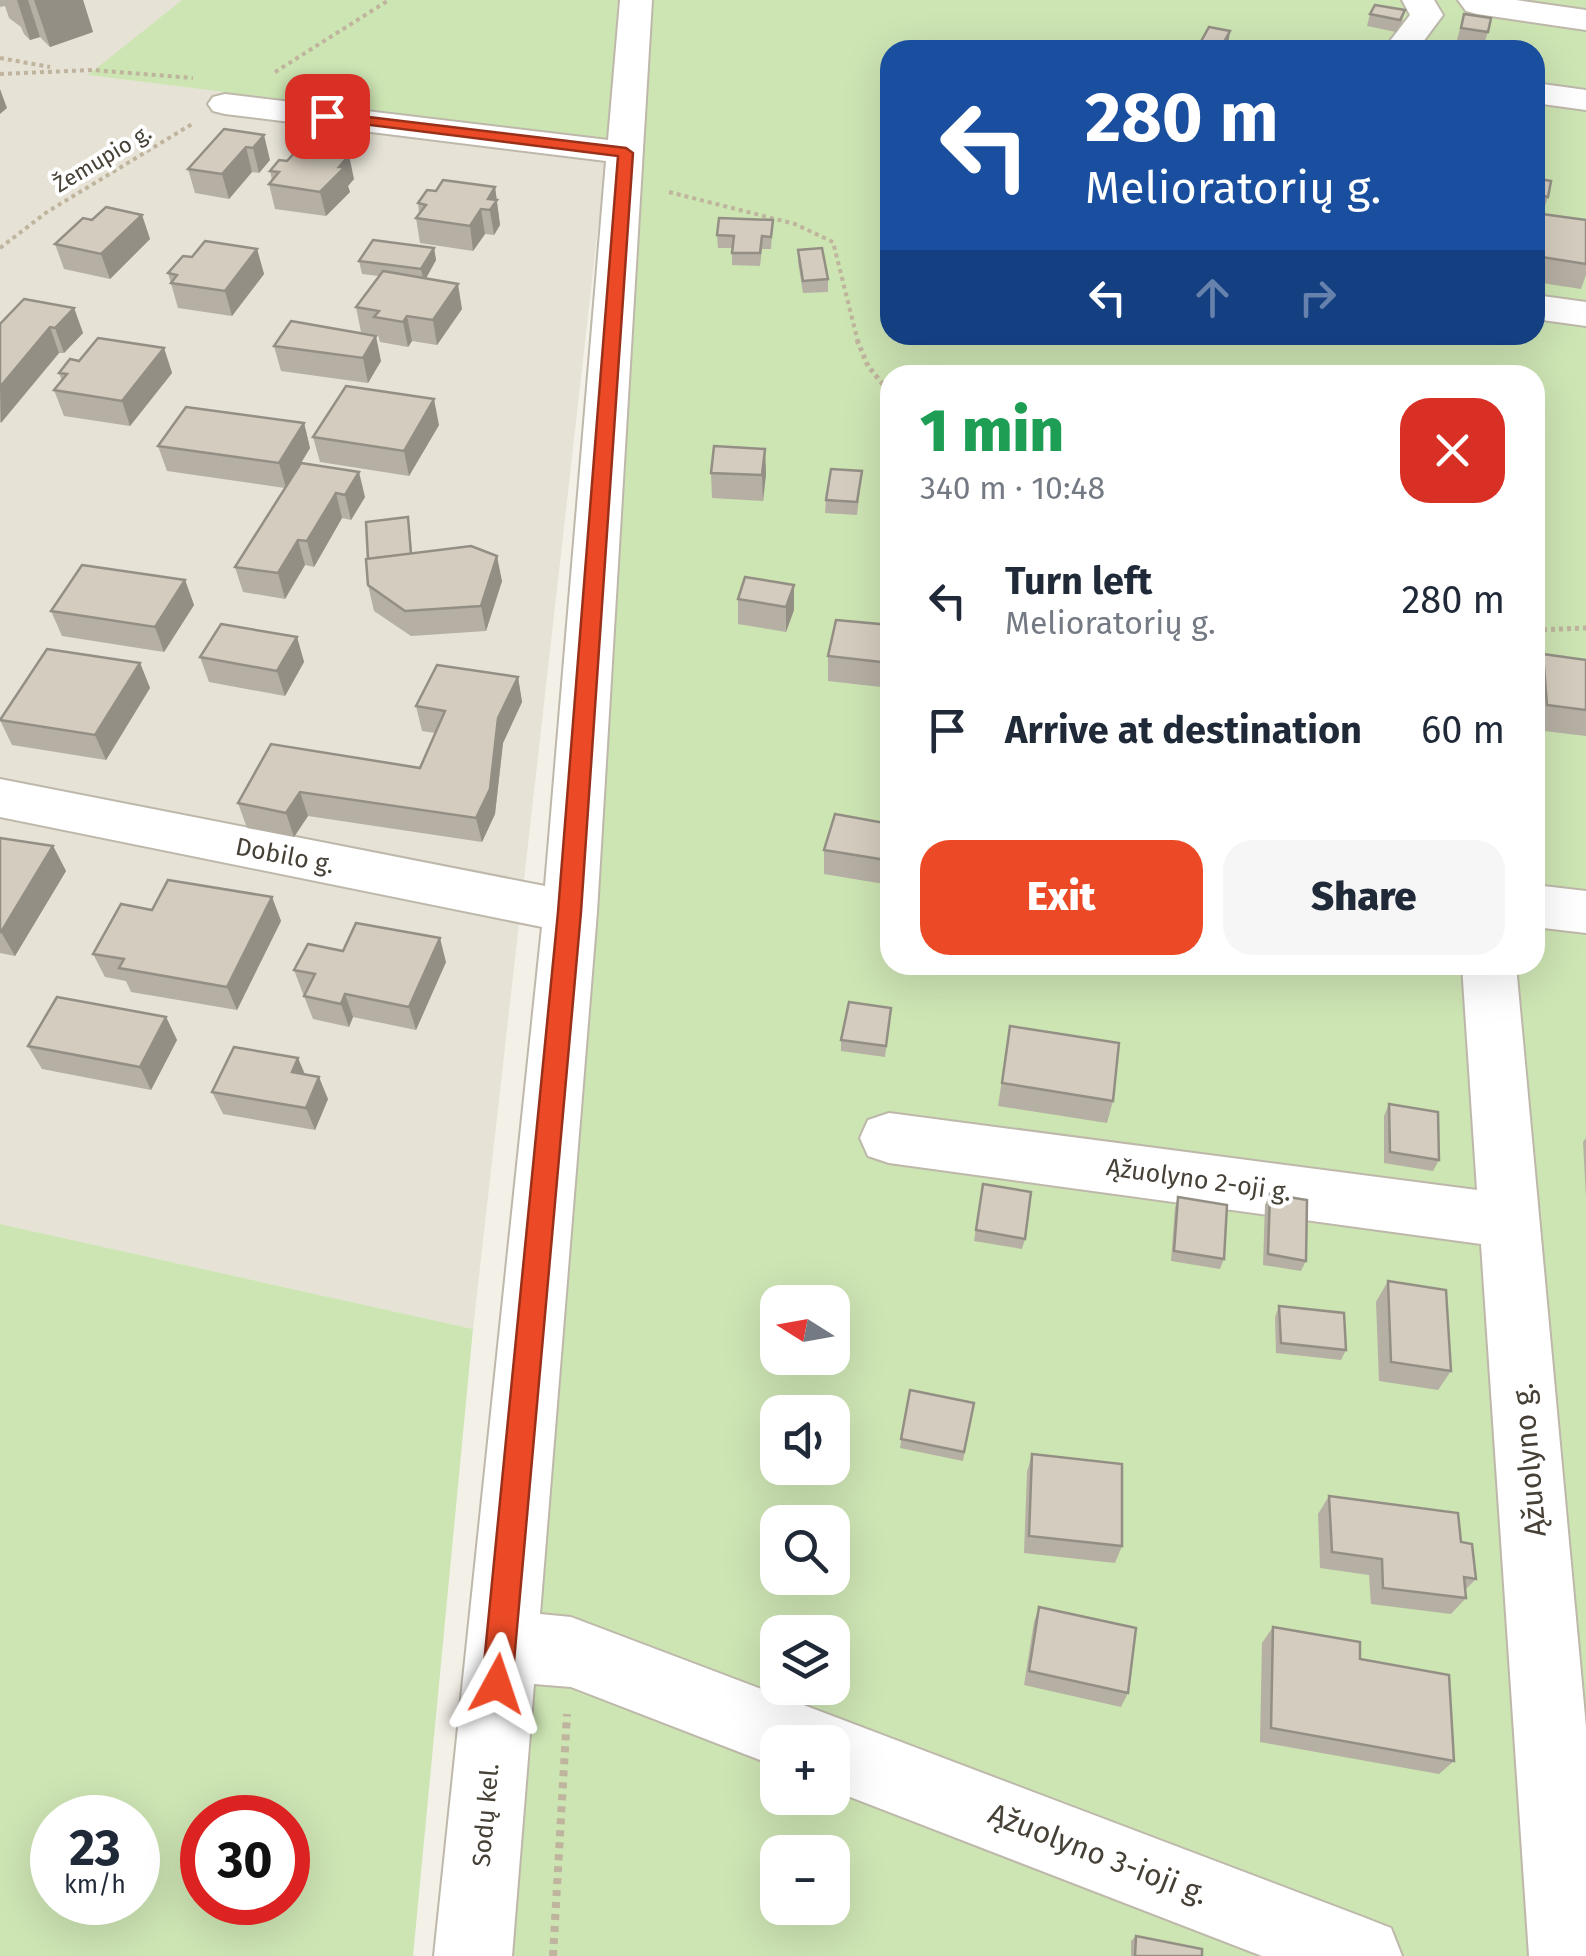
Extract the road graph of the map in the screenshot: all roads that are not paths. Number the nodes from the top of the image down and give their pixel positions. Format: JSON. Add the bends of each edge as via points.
{"nodes":[{"id":1,"x":636,"y":0,"type":"edge"},
{"id":2,"x":1476,"y":2,"type":"edge"},
{"id":3,"x":1422,"y":8,"type":"edge"},
{"id":4,"x":1586,"y":20,"type":"edge"},
{"id":5,"x":1405,"y":40,"type":"edge"},
{"id":6,"x":1545,"y":94,"type":"edge"},
{"id":7,"x":1586,"y":100,"type":"edge"},
{"id":8,"x":225,"y":104,"type":"road end"},
{"id":9,"x":625,"y":166,"type":"junction"},
{"id":10,"x":1545,"y":309,"type":"edge"},
{"id":11,"x":1586,"y":314,"type":"edge"},
{"id":12,"x":0,"y":798,"type":"edge"},
{"id":13,"x":1545,"y":907,"type":"edge"},
{"id":14,"x":570,"y":912,"type":"junction"},
{"id":15,"x":1586,"y":912,"type":"edge"},
{"id":16,"x":1490,"y":975,"type":"edge"},
{"id":17,"x":889,"y":1138,"type":"dead end"},
{"id":18,"x":1510,"y":1221,"type":"junction"},
{"id":19,"x":500,"y":1646,"type":"junction"},
{"id":20,"x":761,"y":1725,"type":"edge"},
{"id":21,"x":850,"y":1760,"type":"edge"},
{"id":22,"x":473,"y":1956,"type":"edge"},
{"id":23,"x":1363,"y":1956,"type":"edge"},
{"id":24,"x":1568,"y":1956,"type":"edge"}],
"edges":[{"from":1,"to":9,"type":"street","name":"Sodų kel."},
{"from":2,"to":3,"type":"street","via":[[1454,14]]},
{"from":2,"to":4,"type":"street"},
{"from":3,"to":5,"type":"street"},
{"from":6,"to":7,"type":"street"},
{"from":8,"to":9,"type":"street"},
{"from":9,"to":14,"type":"street","name":"Sodų kel."},
{"from":10,"to":11,"type":"street"},
{"from":12,"to":14,"type":"street","name":"Dobilo g."},
{"from":13,"to":15,"type":"street"},
{"from":14,"to":19,"type":"street","name":"Sodų kel."},
{"from":16,"to":18,"type":"street","name":"Ąžuolyno g."},
{"from":17,"to":18,"type":"street","name":"Ąžuolyno 2-oji g."},
{"from":18,"to":24,"type":"street","name":"Ąžuolyno g."},
{"from":19,"to":20,"type":"street","via":[[570,1652]]},
{"from":19,"to":22,"type":"street","name":"Sodų kel."},
{"from":21,"to":23,"type":"street","name":"Ąžuolyno 3-ioji g."}]}
